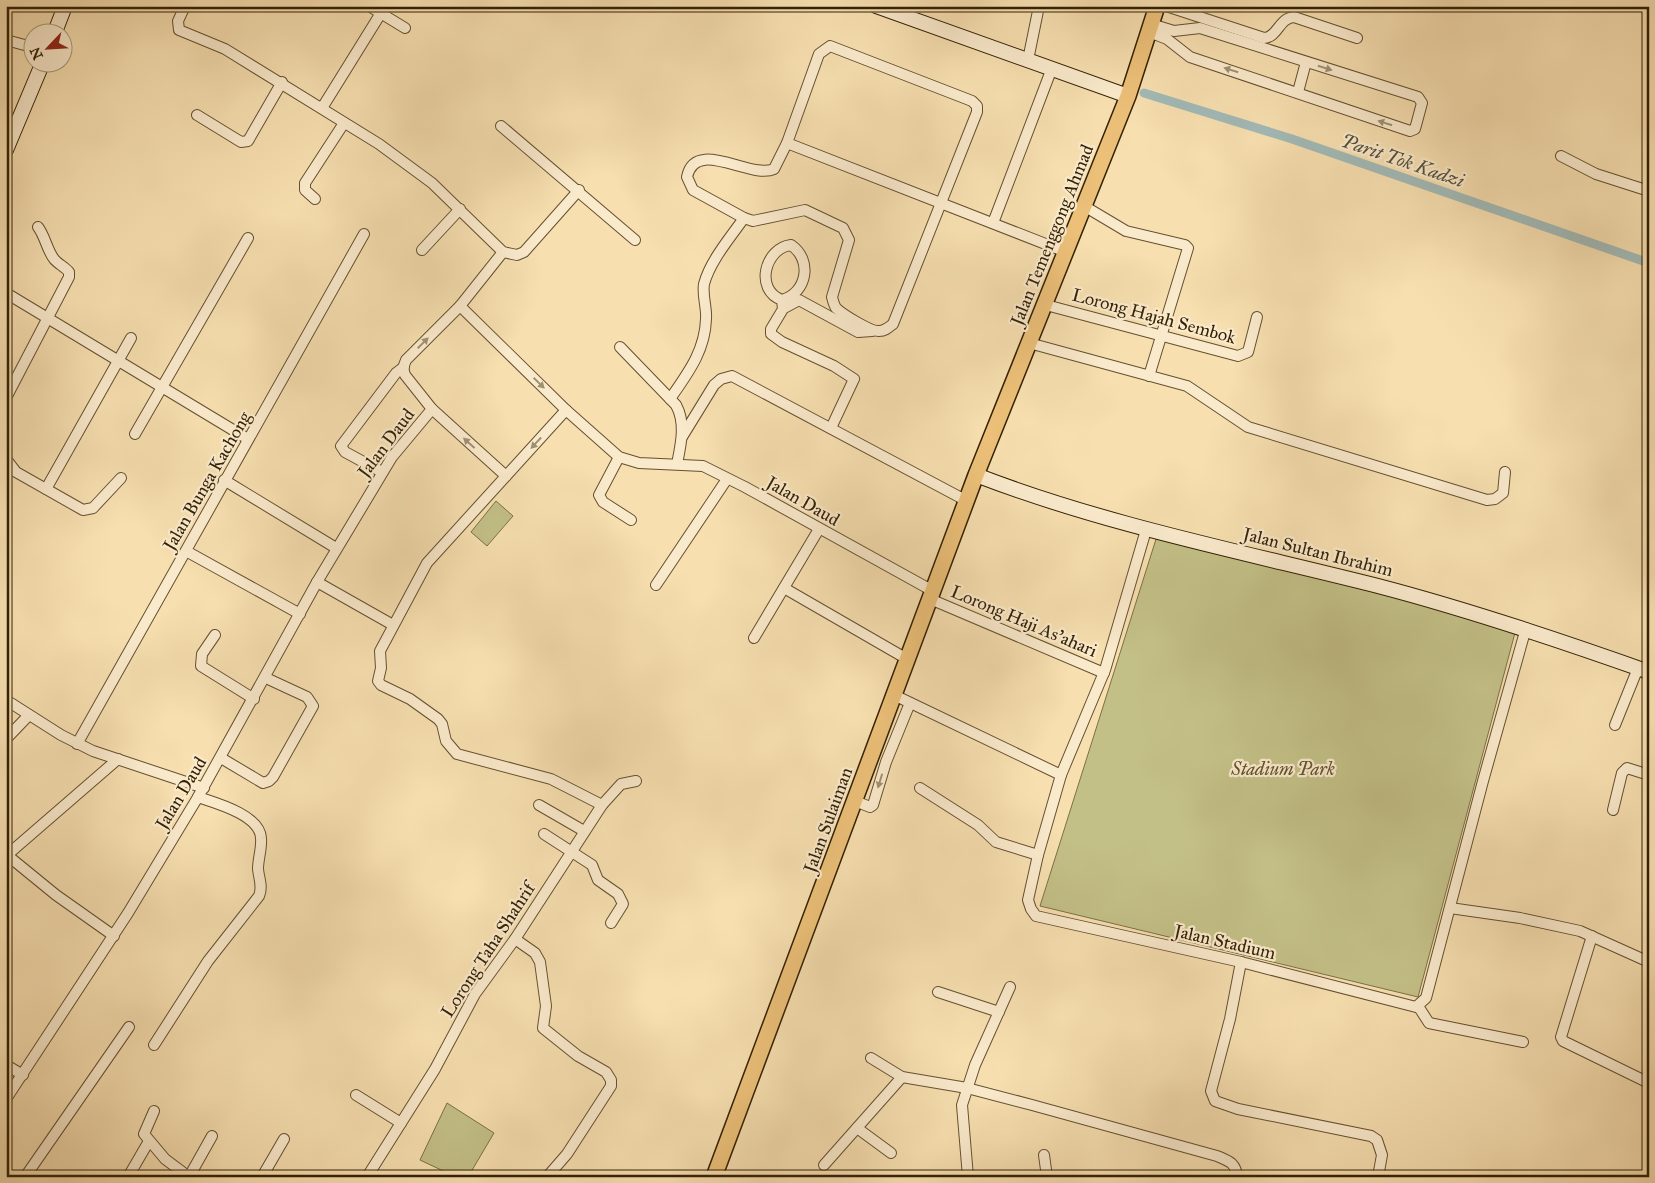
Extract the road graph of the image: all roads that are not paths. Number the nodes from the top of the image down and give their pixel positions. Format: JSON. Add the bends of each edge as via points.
{"nodes":[{"id":1,"x":65,"y":6,"type":"edge"},
{"id":2,"x":184,"y":6,"type":"edge"},
{"id":3,"x":369,"y":6,"type":"edge"},
{"id":4,"x":876,"y":6,"type":"edge"},
{"id":5,"x":1039,"y":6,"type":"edge"},
{"id":6,"x":1156,"y":7,"type":"edge"},
{"id":7,"x":381,"y":14,"type":"junction"},
{"id":8,"x":59,"y":22,"type":"edge"},
{"id":9,"x":406,"y":28,"type":"dead end"},
{"id":10,"x":1150,"y":28,"type":"junction"},
{"id":11,"x":1357,"y":38,"type":"dead end"},
{"id":12,"x":6,"y":40,"type":"edge"},
{"id":13,"x":22,"y":44,"type":"edge"},
{"id":14,"x":1028,"y":60,"type":"junction"},
{"id":15,"x":1306,"y":62,"type":"junction"},
{"id":16,"x":1052,"y":68,"type":"junction"},
{"id":17,"x":39,"y":72,"type":"edge"},
{"id":18,"x":282,"y":82,"type":"junction"},
{"id":19,"x":1298,"y":92,"type":"junction"},
{"id":20,"x":1128,"y":96,"type":"junction"},
{"id":21,"x":322,"y":108,"type":"junction"},
{"id":22,"x":197,"y":115,"type":"dead end"},
{"id":23,"x":344,"y":123,"type":"junction"},
{"id":24,"x":501,"y":126,"type":"dead end"},
{"id":25,"x":787,"y":143,"type":"junction"},
{"id":26,"x":6,"y":150,"type":"edge"},
{"id":27,"x":1561,"y":156,"type":"dead end"},
{"id":28,"x":579,"y":190,"type":"junction"},
{"id":29,"x":1649,"y":191,"type":"edge"},
{"id":30,"x":315,"y":199,"type":"dead end"},
{"id":31,"x":941,"y":203,"type":"junction"},
{"id":32,"x":1084,"y":206,"type":"junction"},
{"id":33,"x":460,"y":209,"type":"junction"},
{"id":34,"x":744,"y":218,"type":"junction"},
{"id":35,"x":993,"y":223,"type":"junction"},
{"id":36,"x":38,"y":226,"type":"dead end"},
{"id":37,"x":364,"y":234,"type":"dead end"},
{"id":38,"x":248,"y":238,"type":"dead end"},
{"id":39,"x":635,"y":240,"type":"dead end"},
{"id":40,"x":422,"y":250,"type":"dead end"},
{"id":41,"x":503,"y":252,"type":"junction"},
{"id":42,"x":1066,"y":252,"type":"junction"},
{"id":43,"x":6,"y":293,"type":"edge"},
{"id":44,"x":782,"y":304,"type":"junction"},
{"id":45,"x":1046,"y":305,"type":"junction"},
{"id":46,"x":460,"y":306,"type":"junction"},
{"id":47,"x":1257,"y":317,"type":"dead end"},
{"id":48,"x":48,"y":318,"type":"junction"},
{"id":49,"x":872,"y":331,"type":"junction"},
{"id":50,"x":1161,"y":335,"type":"junction"},
{"id":51,"x":131,"y":338,"type":"dead end"},
{"id":52,"x":1029,"y":343,"type":"junction"},
{"id":53,"x":620,"y":347,"type":"dead end"},
{"id":54,"x":119,"y":363,"type":"junction"},
{"id":55,"x":404,"y":367,"type":"junction"},
{"id":56,"x":1149,"y":376,"type":"junction"},
{"id":57,"x":162,"y":388,"type":"junction"},
{"id":58,"x":6,"y":398,"type":"edge"},
{"id":59,"x":670,"y":398,"type":"junction"},
{"id":60,"x":432,"y":409,"type":"junction"},
{"id":61,"x":566,"y":410,"type":"junction"},
{"id":62,"x":831,"y":428,"type":"junction"},
{"id":63,"x":135,"y":434,"type":"dead end"},
{"id":64,"x":682,"y":437,"type":"junction"},
{"id":65,"x":248,"y":440,"type":"junction"},
{"id":66,"x":619,"y":457,"type":"junction"},
{"id":67,"x":6,"y":460,"type":"edge"},
{"id":68,"x":677,"y":464,"type":"junction"},
{"id":69,"x":382,"y":472,"type":"junction"},
{"id":70,"x":1505,"y":472,"type":"dead end"},
{"id":71,"x":976,"y":475,"type":"junction"},
{"id":72,"x":506,"y":476,"type":"junction"},
{"id":73,"x":121,"y":478,"type":"dead end"},
{"id":74,"x":727,"y":478,"type":"junction"},
{"id":75,"x":224,"y":480,"type":"junction"},
{"id":76,"x":46,"y":489,"type":"junction"},
{"id":77,"x":967,"y":501,"type":"junction"},
{"id":78,"x":631,"y":520,"type":"dead end"},
{"id":79,"x":819,"y":529,"type":"junction"},
{"id":80,"x":1146,"y":530,"type":"junction"},
{"id":81,"x":336,"y":548,"type":"junction"},
{"id":82,"x":186,"y":551,"type":"junction"},
{"id":83,"x":317,"y":582,"type":"junction"},
{"id":84,"x":656,"y":585,"type":"dead end"},
{"id":85,"x":784,"y":588,"type":"junction"},
{"id":86,"x":932,"y":595,"type":"junction"},
{"id":87,"x":300,"y":614,"type":"junction"},
{"id":88,"x":393,"y":625,"type":"junction"},
{"id":89,"x":1526,"y":628,"type":"junction"},
{"id":90,"x":215,"y":635,"type":"dead end"},
{"id":91,"x":754,"y":638,"type":"dead end"},
{"id":92,"x":908,"y":659,"type":"junction"},
{"id":93,"x":1644,"y":670,"type":"edge"},
{"id":94,"x":1104,"y":673,"type":"junction"},
{"id":95,"x":266,"y":678,"type":"junction"},
{"id":96,"x":894,"y":695,"type":"junction"},
{"id":97,"x":254,"y":699,"type":"junction"},
{"id":98,"x":6,"y":700,"type":"edge"},
{"id":99,"x":910,"y":703,"type":"junction"},
{"id":100,"x":29,"y":714,"type":"junction"},
{"id":101,"x":1616,"y":725,"type":"dead end"},
{"id":102,"x":6,"y":739,"type":"edge"},
{"id":103,"x":77,"y":744,"type":"junction"},
{"id":104,"x":872,"y":754,"type":"junction"},
{"id":105,"x":220,"y":758,"type":"junction"},
{"id":106,"x":118,"y":759,"type":"junction"},
{"id":107,"x":886,"y":762,"type":"junction"},
{"id":108,"x":1062,"y":775,"type":"junction"},
{"id":109,"x":1649,"y":775,"type":"edge"},
{"id":110,"x":636,"y":781,"type":"dead end"},
{"id":111,"x":920,"y":788,"type":"dead end"},
{"id":112,"x":201,"y":792,"type":"junction"},
{"id":113,"x":855,"y":801,"type":"junction"},
{"id":114,"x":539,"y":805,"type":"dead end"},
{"id":115,"x":602,"y":805,"type":"junction"},
{"id":116,"x":1612,"y":810,"type":"dead end"},
{"id":117,"x":584,"y":831,"type":"junction"},
{"id":118,"x":544,"y":834,"type":"dead end"},
{"id":119,"x":571,"y":851,"type":"junction"},
{"id":120,"x":1038,"y":855,"type":"junction"},
{"id":121,"x":6,"y":856,"type":"edge"},
{"id":122,"x":1450,"y":908,"type":"junction"},
{"id":123,"x":610,"y":923,"type":"dead end"},
{"id":124,"x":114,"y":936,"type":"junction"},
{"id":125,"x":1592,"y":936,"type":"junction"},
{"id":126,"x":515,"y":939,"type":"junction"},
{"id":127,"x":1241,"y":962,"type":"junction"},
{"id":128,"x":1649,"y":962,"type":"edge"},
{"id":129,"x":1010,"y":986,"type":"dead end"},
{"id":130,"x":938,"y":992,"type":"dead end"},
{"id":131,"x":1418,"y":1006,"type":"junction"},
{"id":132,"x":999,"y":1012,"type":"junction"},
{"id":133,"x":129,"y":1027,"type":"dead end"},
{"id":134,"x":1523,"y":1042,"type":"dead end"},
{"id":135,"x":154,"y":1045,"type":"dead end"},
{"id":136,"x":871,"y":1058,"type":"dead end"},
{"id":137,"x":6,"y":1065,"type":"edge"},
{"id":138,"x":23,"y":1075,"type":"junction"},
{"id":139,"x":902,"y":1077,"type":"junction"},
{"id":140,"x":1649,"y":1084,"type":"edge"},
{"id":141,"x":967,"y":1088,"type":"junction"},
{"id":142,"x":356,"y":1095,"type":"dead end"},
{"id":143,"x":6,"y":1099,"type":"edge"},
{"id":144,"x":154,"y":1111,"type":"dead end"},
{"id":145,"x":401,"y":1123,"type":"junction"},
{"id":146,"x":857,"y":1128,"type":"junction"},
{"id":147,"x":212,"y":1136,"type":"dead end"},
{"id":148,"x":284,"y":1140,"type":"dead end"},
{"id":149,"x":150,"y":1141,"type":"junction"},
{"id":150,"x":891,"y":1153,"type":"dead end"},
{"id":151,"x":1044,"y":1155,"type":"dead end"},
{"id":152,"x":824,"y":1165,"type":"dead end"},
{"id":153,"x":719,"y":1175,"type":"edge"},
{"id":154,"x":25,"y":1177,"type":"edge"},
{"id":155,"x":128,"y":1177,"type":"edge"},
{"id":156,"x":262,"y":1177,"type":"edge"},
{"id":157,"x":367,"y":1177,"type":"edge"},
{"id":158,"x":547,"y":1177,"type":"edge"},
{"id":159,"x":968,"y":1177,"type":"edge"},
{"id":160,"x":1048,"y":1177,"type":"edge"},
{"id":161,"x":1237,"y":1177,"type":"edge"},
{"id":162,"x":1378,"y":1177,"type":"edge"}],
"edges":[{"from":1,"to":8,"type":"street"},
{"from":2,"to":18,"type":"street","via":[[178,21],[179,30],[225,49]]},
{"from":3,"to":7,"type":"street"},
{"from":4,"to":14,"type":"street"},
{"from":5,"to":14,"type":"street"},
{"from":6,"to":10,"type":"main road","name":"Jalan Temenggong Ahmad"},
{"from":6,"to":11,"type":"street","via":[[1264,38],[1273,35],[1284,20],[1294,17]]},
{"from":7,"to":9,"type":"street"},
{"from":7,"to":21,"type":"street"},
{"from":10,"to":15,"type":"street","via":[[1174,31],[1200,28]]},
{"from":19,"to":10,"type":"street","one_way":true,"via":[[1190,57]]},
{"from":10,"to":20,"type":"main road","name":"Jalan Temenggong Ahmad"},
{"from":12,"to":13,"type":"street"},
{"from":14,"to":16,"type":"street"},
{"from":15,"to":19,"type":"street"},
{"from":15,"to":19,"type":"street","one_way":true,"via":[[1418,98],[1422,103],[1415,129],[1410,131]]},
{"from":16,"to":20,"type":"street"},
{"from":16,"to":35,"type":"street"},
{"from":17,"to":26,"type":"street"},
{"from":18,"to":21,"type":"street"},
{"from":18,"to":22,"type":"street","via":[[248,141],[241,142]]},
{"from":20,"to":32,"type":"main road","name":"Jalan Temenggong Ahmad"},
{"from":21,"to":23,"type":"street"},
{"from":23,"to":30,"type":"street","via":[[305,183],[305,190]]},
{"from":23,"to":33,"type":"street","via":[[409,165]]},
{"from":24,"to":28,"type":"street"},
{"from":25,"to":31,"type":"street"},
{"from":25,"to":31,"type":"street","via":[[824,49],[830,46],[862,58],[972,101],[977,106]]},
{"from":25,"to":34,"type":"street","via":[[778,164],[768,172],[704,159],[688,170],[686,177],[693,190]]},
{"from":27,"to":29,"type":"street","via":[[1596,174]]},
{"from":28,"to":39,"type":"street"},
{"from":28,"to":41,"type":"street","via":[[524,252],[517,256]]},
{"from":31,"to":35,"type":"street"},
{"from":31,"to":49,"type":"street","via":[[893,324],[886,330]]},
{"from":32,"to":42,"type":"main road","name":"Jalan Temenggong Ahmad"},
{"from":32,"to":50,"type":"street","via":[[1126,231],[1188,248]]},
{"from":33,"to":40,"type":"street"},
{"from":33,"to":41,"type":"street"},
{"from":34,"to":49,"type":"street","via":[[753,220],[805,210],[843,228],[849,240],[832,296],[833,303]]},
{"from":34,"to":59,"type":"street","via":[[706,279],[706,318],[700,354]]},
{"from":35,"to":42,"type":"street"},
{"from":36,"to":48,"type":"street","via":[[55,260],[69,272]]},
{"from":37,"to":65,"type":"street","name":"Jalan Bunga Kachong"},
{"from":38,"to":57,"type":"street"},
{"from":41,"to":46,"type":"street"},
{"from":42,"to":45,"type":"main road","name":"Jalan Temenggong Ahmad"},
{"from":43,"to":48,"type":"street"},
{"from":44,"to":44,"type":"street","via":[[767,289],[765,271],[779,249],[791,245],[803,257],[805,267],[803,280],[792,297]]},
{"from":44,"to":49,"type":"street","via":[[799,300],[858,332]]},
{"from":44,"to":62,"type":"street","via":[[770,329],[773,337],[854,379]]},
{"from":45,"to":50,"type":"street","name":"Lorong Hajah Sembok"},
{"from":45,"to":52,"type":"main road","name":"Jalan Temenggong Ahmad"},
{"from":55,"to":46,"type":"street","one_way":true,"via":[[406,360]]},
{"from":46,"to":61,"type":"street","name":"Jalan Daud","one_way":true},
{"from":47,"to":50,"type":"street","name":"Lorong Hajah Sembok","via":[[1245,355],[1238,356]]},
{"from":48,"to":54,"type":"street"},
{"from":48,"to":58,"type":"street"},
{"from":50,"to":56,"type":"street"},
{"from":51,"to":54,"type":"street"},
{"from":52,"to":56,"type":"street"},
{"from":52,"to":71,"type":"main road","name":"Jalan Temenggong Ahmad"},
{"from":53,"to":59,"type":"street"},
{"from":54,"to":57,"type":"street"},
{"from":54,"to":76,"type":"street"},
{"from":55,"to":60,"type":"street","name":"Jalan Daud","via":[[409,381]]},
{"from":55,"to":69,"type":"street","via":[[396,372],[341,446],[345,452]]},
{"from":56,"to":70,"type":"street","via":[[1193,389],[1248,427],[1487,500],[1503,493]]},
{"from":57,"to":63,"type":"street"},
{"from":57,"to":65,"type":"street"},
{"from":59,"to":64,"type":"street","via":[[680,413]]},
{"from":60,"to":69,"type":"street","name":"Jalan Daud"},
{"from":72,"to":60,"type":"street","one_way":true},
{"from":61,"to":66,"type":"street","name":"Jalan Daud"},
{"from":61,"to":72,"type":"street","one_way":true},
{"from":62,"to":64,"type":"street","via":[[732,376],[714,385]]},
{"from":62,"to":77,"type":"street"},
{"from":64,"to":68,"type":"street"},
{"from":65,"to":75,"type":"street","name":"Jalan Bunga Kachong"},
{"from":66,"to":68,"type":"street","name":"Jalan Daud","via":[[639,463]]},
{"from":66,"to":78,"type":"street","via":[[599,495],[603,502]]},
{"from":67,"to":76,"type":"street","via":[[16,472]]},
{"from":68,"to":74,"type":"street","name":"Jalan Daud","via":[[702,466]]},
{"from":69,"to":81,"type":"street","name":"Jalan Daud"},
{"from":71,"to":77,"type":"main road","name":"Jalan Sulaiman"},
{"from":71,"to":80,"type":"street","name":"Jalan Sultan Ibrahim"},
{"from":72,"to":88,"type":"street","via":[[427,563]]},
{"from":73,"to":76,"type":"street","via":[[93,508],[86,510]]},
{"from":74,"to":79,"type":"street","name":"Jalan Daud"},
{"from":74,"to":84,"type":"street"},
{"from":75,"to":81,"type":"street"},
{"from":75,"to":82,"type":"street","name":"Jalan Bunga Kachong"},
{"from":77,"to":86,"type":"main road","name":"Jalan Sulaiman"},
{"from":79,"to":85,"type":"street"},
{"from":79,"to":86,"type":"street","name":"Jalan Daud"},
{"from":80,"to":89,"type":"street","name":"Jalan Sultan Ibrahim","via":[[1372,584]]},
{"from":80,"to":94,"type":"street","name":"Jalan Stadium"},
{"from":81,"to":83,"type":"street","name":"Jalan Daud"},
{"from":82,"to":87,"type":"street"},
{"from":82,"to":103,"type":"street","name":"Jalan Bunga Kachong"},
{"from":83,"to":87,"type":"street","name":"Jalan Daud"},
{"from":83,"to":88,"type":"street"},
{"from":85,"to":91,"type":"street"},
{"from":85,"to":92,"type":"street"},
{"from":86,"to":92,"type":"main road","name":"Jalan Sulaiman"},
{"from":86,"to":94,"type":"street","name":"Lorong Haji As'ahari"},
{"from":87,"to":95,"type":"street","name":"Jalan Daud"},
{"from":88,"to":115,"type":"street","via":[[380,651],[378,681],[438,719],[451,749],[466,757],[551,779]]},
{"from":89,"to":93,"type":"street","name":"Jalan Sultan Ibrahim"},
{"from":89,"to":122,"type":"street"},
{"from":90,"to":97,"type":"street","via":[[202,654],[201,666]]},
{"from":92,"to":96,"type":"main road","name":"Jalan Sulaiman"},
{"from":93,"to":101,"type":"street"},
{"from":94,"to":108,"type":"street","name":"Jalan Stadium"},
{"from":95,"to":97,"type":"street","name":"Jalan Daud"},
{"from":95,"to":105,"type":"street","via":[[307,697],[313,706],[278,769],[269,782],[263,783]]},
{"from":96,"to":99,"type":"street"},
{"from":96,"to":104,"type":"main road","name":"Jalan Sulaiman"},
{"from":97,"to":105,"type":"street","name":"Jalan Daud"},
{"from":98,"to":100,"type":"street"},
{"from":99,"to":107,"type":"street"},
{"from":99,"to":108,"type":"street"},
{"from":100,"to":102,"type":"street"},
{"from":100,"to":103,"type":"street"},
{"from":103,"to":106,"type":"street"},
{"from":104,"to":107,"type":"street"},
{"from":104,"to":113,"type":"main road","name":"Jalan Sulaiman"},
{"from":105,"to":112,"type":"street","name":"Jalan Daud"},
{"from":106,"to":112,"type":"street"},
{"from":106,"to":121,"type":"street"},
{"from":107,"to":113,"type":"street","one_way":true,"via":[[872,806]]},
{"from":108,"to":120,"type":"street","name":"Jalan Stadium"},
{"from":109,"to":116,"type":"street","via":[[1627,768],[1622,774]]},
{"from":110,"to":115,"type":"street","name":"Lorong Taha Shahrif","via":[[621,784]]},
{"from":111,"to":120,"type":"street","via":[[978,825],[996,842]]},
{"from":112,"to":124,"type":"street","name":"Jalan Daud"},
{"from":112,"to":135,"type":"street","via":[[253,821],[259,829],[258,869],[262,890],[208,961]]},
{"from":113,"to":153,"type":"main road","name":"Jalan Sulaiman"},
{"from":114,"to":117,"type":"street"},
{"from":115,"to":117,"type":"street","name":"Lorong Taha Shahrif"},
{"from":117,"to":119,"type":"street","name":"Lorong Taha Shahrif"},
{"from":118,"to":119,"type":"street"},
{"from":119,"to":123,"type":"street","via":[[592,864],[598,880],[618,894],[622,901]]},
{"from":119,"to":126,"type":"street","name":"Lorong Taha Shahrif"},
{"from":120,"to":127,"type":"street","name":"Jalan Stadium","via":[[1028,900],[1036,916]]},
{"from":121,"to":124,"type":"street"},
{"from":122,"to":125,"type":"street","via":[[1557,925]]},
{"from":122,"to":131,"type":"street","via":[[1426,998]]},
{"from":124,"to":138,"type":"street","name":"Jalan Daud"},
{"from":125,"to":128,"type":"street"},
{"from":125,"to":140,"type":"street","via":[[1561,1037],[1563,1041]]},
{"from":126,"to":145,"type":"street","name":"Lorong Taha Shahrif","via":[[475,994]]},
{"from":126,"to":158,"type":"street","via":[[535,953],[540,962],[546,996],[543,1028],[578,1056],[606,1072],[611,1080],[611,1086],[588,1123]]},
{"from":127,"to":131,"type":"street","name":"Jalan Stadium"},
{"from":127,"to":162,"type":"street","via":[[1230,1019],[1210,1091],[1212,1098],[1238,1109],[1371,1136],[1377,1140],[1382,1155]]},
{"from":129,"to":132,"type":"street"},
{"from":130,"to":132,"type":"street"},
{"from":131,"to":134,"type":"street","via":[[1428,1023]]},
{"from":132,"to":141,"type":"street"},
{"from":133,"to":154,"type":"street"},
{"from":136,"to":139,"type":"street"},
{"from":137,"to":138,"type":"street"},
{"from":138,"to":143,"type":"street","name":"Jalan Daud"},
{"from":139,"to":141,"type":"street"},
{"from":139,"to":146,"type":"street"},
{"from":141,"to":159,"type":"street","via":[[962,1105]]},
{"from":141,"to":161,"type":"street","via":[[1217,1156],[1232,1162],[1237,1168]]},
{"from":142,"to":145,"type":"street"},
{"from":144,"to":149,"type":"street","via":[[144,1130]]},
{"from":145,"to":157,"type":"street","name":"Lorong Taha Shahrif"},
{"from":146,"to":150,"type":"street"},
{"from":146,"to":152,"type":"street"},
{"from":147,"to":149,"type":"street","via":[[190,1177],[165,1159]]},
{"from":148,"to":156,"type":"street"},
{"from":149,"to":155,"type":"street"},
{"from":151,"to":160,"type":"street"}]}
